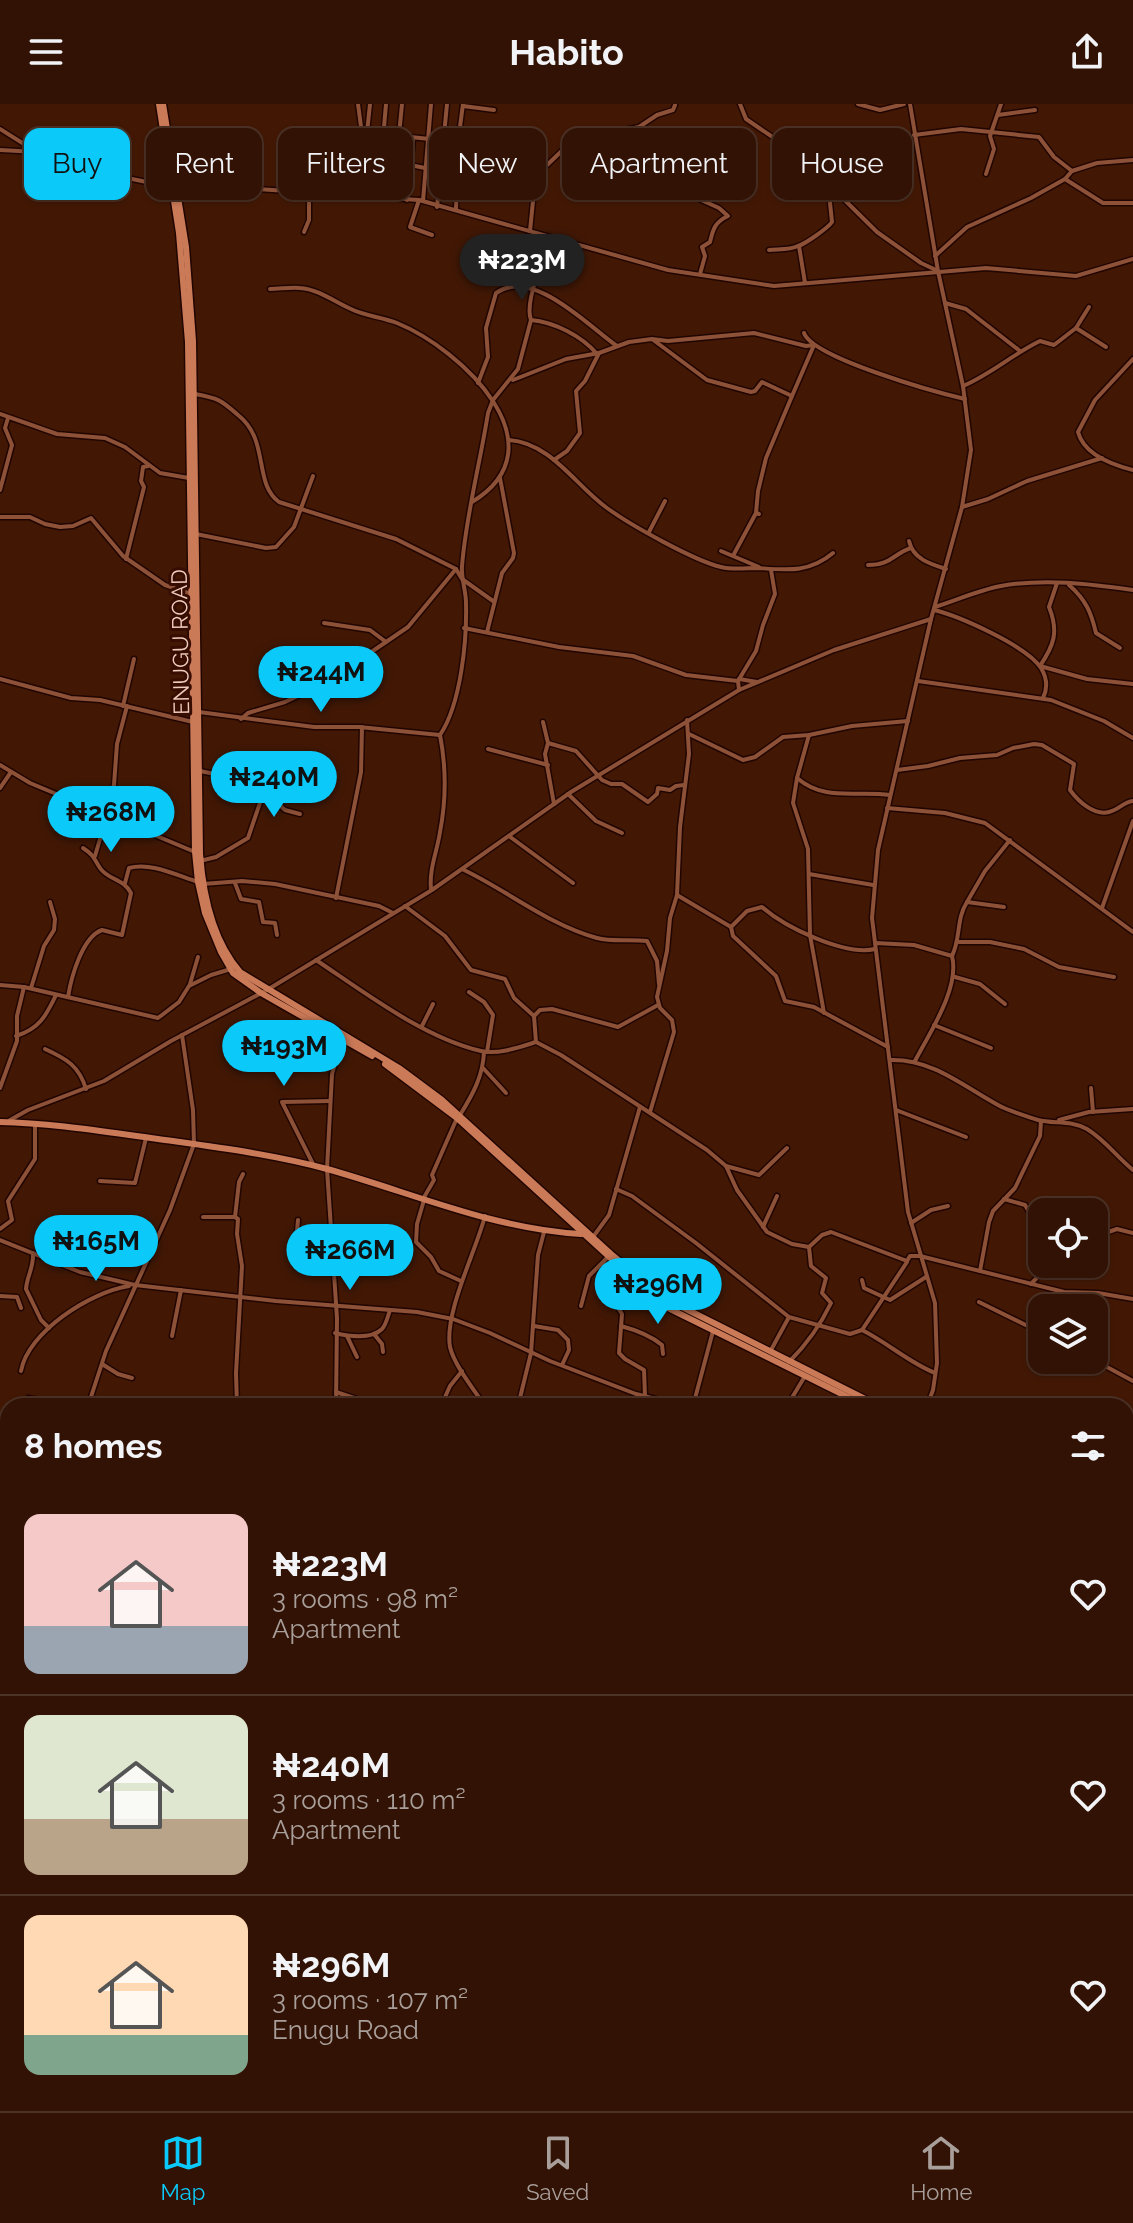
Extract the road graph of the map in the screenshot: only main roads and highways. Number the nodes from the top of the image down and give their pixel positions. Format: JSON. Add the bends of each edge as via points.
{"nodes":[{"id":1,"x":161,"y":104,"type":"edge"},
{"id":2,"x":165,"y":128,"type":"edge"},
{"id":3,"x":176,"y":200,"type":"edge"},
{"id":4,"x":176,"y":200,"type":"edge"},
{"id":5,"x":200,"y":883,"type":"junction"},
{"id":6,"x":264,"y":992,"type":"junction"},
{"id":7,"x":459,"y":1116,"type":"junction"},
{"id":8,"x":4,"y":1122,"type":"edge"},
{"id":9,"x":588,"y":1234,"type":"junction"},
{"id":10,"x":714,"y":1328,"type":"junction"},
{"id":11,"x":850,"y":1398,"type":"edge"},
{"id":12,"x":863,"y":1398,"type":"edge"}],
"edges":[{"from":1,"to":2,"type":"main road","name":"ENUGU ROAD"},
{"from":3,"to":5,"type":"main road","name":"ENUGU ROAD","via":[[190,287],[195,394]]},
{"from":4,"to":5,"type":"main road","via":[[189,381],[195,852]]},
{"from":5,"to":6,"type":"main road","name":"ENUGU ROAD","via":[[232,962]]},
{"from":5,"to":6,"type":"main road","via":[[215,940],[231,969]]},
{"from":6,"to":7,"type":"main road"},
{"from":6,"to":7,"type":"main road","name":"ENUGU ROAD","via":[[399,1068]]},
{"from":7,"to":9,"type":"main road","name":"ENUGU ROAD"},
{"from":8,"to":9,"type":"main road","via":[[269,1155],[544,1232]]},
{"from":9,"to":10,"type":"main road","name":"ENUGU ROAD","via":[[666,1299]]},
{"from":9,"to":10,"type":"main road","via":[[606,1260],[662,1305]]},
{"from":10,"to":11,"type":"main road"},
{"from":10,"to":12,"type":"main road","name":"ENUGU ROAD"}]}
